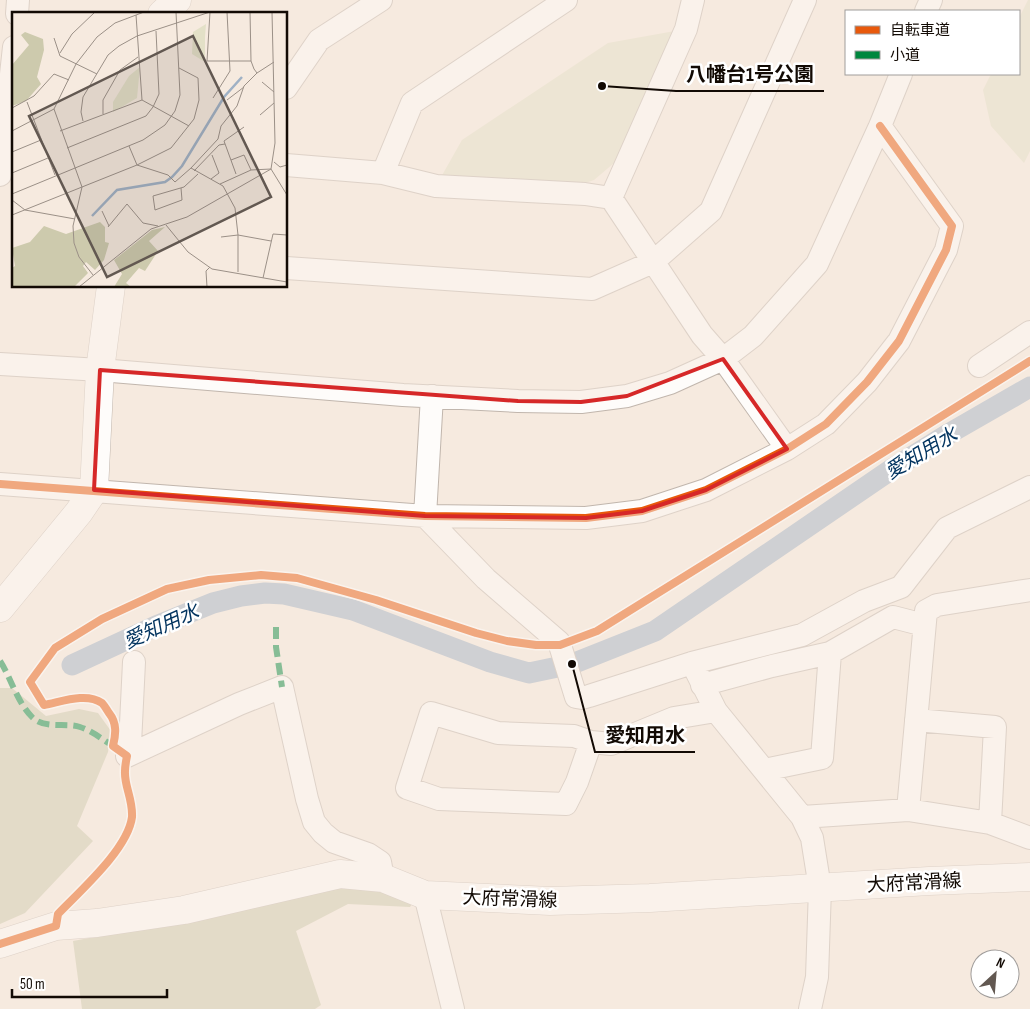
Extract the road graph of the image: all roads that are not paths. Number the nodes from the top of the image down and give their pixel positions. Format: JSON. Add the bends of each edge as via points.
{"nodes":[{"id":1,"x":177,"y":0,"type":"edge"},
{"id":2,"x":381,"y":0,"type":"edge"},
{"id":3,"x":566,"y":0,"type":"edge"},
{"id":4,"x":693,"y":0,"type":"edge"},
{"id":5,"x":805,"y":0,"type":"edge"},
{"id":6,"x":164,"y":12,"type":"edge"},
{"id":7,"x":12,"y":65,"type":"edge"},
{"id":8,"x":901,"y":75,"type":"edge"},
{"id":9,"x":288,"y":85,"type":"edge"},
{"id":10,"x":880,"y":126,"type":"junction"},
{"id":11,"x":1,"y":161,"type":"edge"},
{"id":12,"x":288,"y":164,"type":"edge"},
{"id":13,"x":383,"y":173,"type":"junction"},
{"id":14,"x":611,"y":198,"type":"junction"},
{"id":15,"x":653,"y":262,"type":"junction"},
{"id":16,"x":288,"y":268,"type":"edge"},
{"id":17,"x":111,"y":288,"type":"edge"},
{"id":18,"x":1030,"y":332,"type":"edge"},
{"id":19,"x":723,"y":359,"type":"junction"},
{"id":20,"x":0,"y":364,"type":"edge"},
{"id":21,"x":979,"y":366,"type":"dead end"},
{"id":22,"x":100,"y":370,"type":"junction"},
{"id":23,"x":432,"y":396,"type":"junction"},
{"id":24,"x":787,"y":449,"type":"junction"},
{"id":25,"x":0,"y":484,"type":"edge"},
{"id":26,"x":1030,"y":487,"type":"edge"},
{"id":27,"x":94,"y":490,"type":"junction"},
{"id":28,"x":425,"y":516,"type":"junction"},
{"id":29,"x":1030,"y":590,"type":"edge"},
{"id":30,"x":0,"y":608,"type":"edge"},
{"id":31,"x":924,"y":625,"type":"junction"},
{"id":32,"x":830,"y":653,"type":"junction"},
{"id":33,"x":134,"y":662,"type":"dead end"},
{"id":34,"x":692,"y":663,"type":"junction"},
{"id":35,"x":702,"y":685,"type":"junction"},
{"id":36,"x":716,"y":711,"type":"junction"},
{"id":37,"x":916,"y":720,"type":"junction"},
{"id":38,"x":590,"y":742,"type":"junction"},
{"id":39,"x":764,"y":770,"type":"junction"},
{"id":40,"x":908,"y":810,"type":"junction"},
{"id":41,"x":802,"y":817,"type":"junction"},
{"id":42,"x":990,"y":823,"type":"junction"},
{"id":43,"x":1030,"y":838,"type":"edge"},
{"id":44,"x":1030,"y":877,"type":"edge"},
{"id":45,"x":383,"y":878,"type":"junction"},
{"id":46,"x":820,"y":888,"type":"junction"},
{"id":47,"x":425,"y":894,"type":"junction"},
{"id":48,"x":0,"y":944,"type":"edge"},
{"id":49,"x":452,"y":1009,"type":"edge"},
{"id":50,"x":810,"y":1009,"type":"edge"}],
"edges":[{"from":1,"to":6,"type":"main road"},
{"from":2,"to":9,"type":"street","via":[[319,40]]},
{"from":3,"to":13,"type":"street","via":[[412,103]]},
{"from":4,"to":14,"type":"street","via":[[686,29]]},
{"from":5,"to":15,"type":"street","via":[[711,211]]},
{"from":7,"to":11,"type":"street"},
{"from":8,"to":10,"type":"street"},
{"from":10,"to":19,"type":"street","via":[[817,264],[753,336]]},
{"from":10,"to":24,"type":"street","via":[[952,226],[946,250],[899,341],[867,382],[826,424]]},
{"from":12,"to":13,"type":"street"},
{"from":13,"to":14,"type":"street","via":[[436,186]]},
{"from":14,"to":15,"type":"street"},
{"from":15,"to":16,"type":"street","via":[[592,289]]},
{"from":15,"to":19,"type":"street","via":[[702,335]]},
{"from":17,"to":22,"type":"main road"},
{"from":18,"to":21,"type":"street"},
{"from":19,"to":23,"type":"street","via":[[670,383],[626,396],[581,402]]},
{"from":19,"to":24,"type":"street"},
{"from":20,"to":22,"type":"street"},
{"from":22,"to":23,"type":"street"},
{"from":22,"to":27,"type":"main road"},
{"from":23,"to":28,"type":"street"},
{"from":24,"to":28,"type":"street","via":[[706,490],[642,511],[586,518]]},
{"from":25,"to":27,"type":"street"},
{"from":26,"to":34,"type":"street","via":[[947,528],[901,587],[864,601],[802,635]]},
{"from":27,"to":28,"type":"street"},
{"from":27,"to":30,"type":"main road"},
{"from":28,"to":34,"type":"street","via":[[486,579],[559,642],[576,697],[582,698]]},
{"from":29,"to":31,"type":"street","via":[[938,605],[926,611]]},
{"from":31,"to":32,"type":"street","via":[[893,617]]},
{"from":31,"to":37,"type":"street"},
{"from":32,"to":35,"type":"street"},
{"from":32,"to":39,"type":"street","via":[[822,758]]},
{"from":33,"to":45,"type":"street","via":[[130,755],[282,687],[314,822],[334,842],[368,854],[380,862]]},
{"from":34,"to":35,"type":"street"},
{"from":35,"to":36,"type":"street"},
{"from":36,"to":38,"type":"street","via":[[674,718],[611,744]]},
{"from":36,"to":39,"type":"street"},
{"from":37,"to":40,"type":"street"},
{"from":37,"to":42,"type":"street","via":[[995,727]]},
{"from":38,"to":38,"type":"street","via":[[574,736],[498,733],[431,713],[407,788],[439,799],[566,804]]},
{"from":39,"to":41,"type":"street"},
{"from":40,"to":41,"type":"street"},
{"from":40,"to":42,"type":"street"},
{"from":41,"to":46,"type":"street","via":[[812,838]]},
{"from":42,"to":43,"type":"street"},
{"from":44,"to":46,"type":"main road","name":"大府常滑線"},
{"from":45,"to":47,"type":"main road","name":"大府常滑線"},
{"from":45,"to":48,"type":"main road","name":"大府常滑線","via":[[340,874],[184,910],[56,926]]},
{"from":46,"to":47,"type":"main road","name":"大府常滑線","via":[[550,901]]},
{"from":46,"to":50,"type":"street","via":[[817,977]]},
{"from":47,"to":49,"type":"street"}]}
